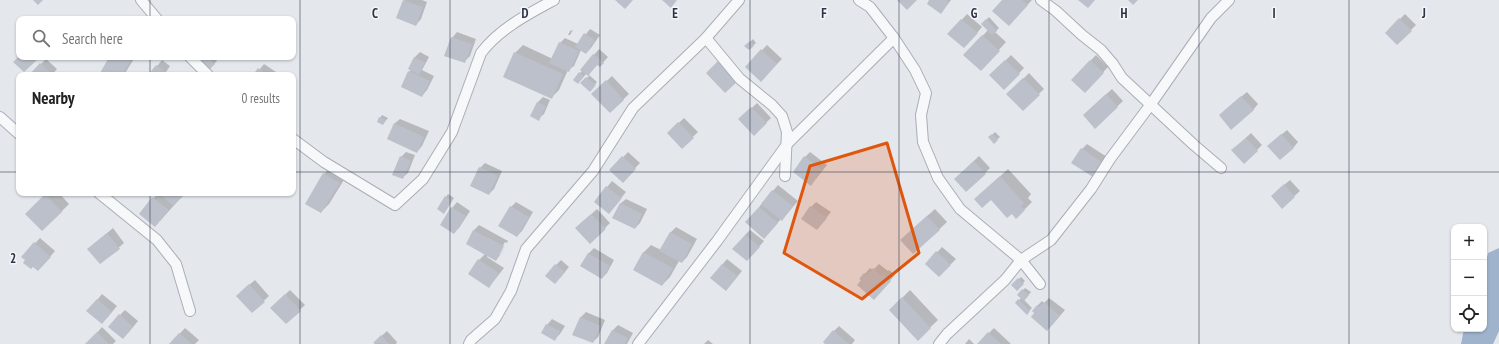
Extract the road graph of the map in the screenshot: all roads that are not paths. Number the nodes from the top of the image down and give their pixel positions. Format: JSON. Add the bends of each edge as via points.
{"nodes":[{"id":1,"x":554,"y":0,"type":"edge"},
{"id":2,"x":739,"y":0,"type":"edge"},
{"id":3,"x":858,"y":0,"type":"edge"},
{"id":4,"x":1041,"y":0,"type":"edge"},
{"id":5,"x":1229,"y":0,"type":"edge"},
{"id":6,"x":146,"y":2,"type":"edge"},
{"id":7,"x":155,"y":16,"type":"edge"},
{"id":8,"x":706,"y":38,"type":"junction"},
{"id":9,"x":894,"y":38,"type":"junction"},
{"id":10,"x":193,"y":60,"type":"edge"},
{"id":11,"x":205,"y":72,"type":"edge"},
{"id":12,"x":1152,"y":104,"type":"junction"},
{"id":13,"x":0,"y":117,"type":"edge"},
{"id":14,"x":16,"y":131,"type":"edge"},
{"id":15,"x":296,"y":141,"type":"edge"},
{"id":16,"x":788,"y":143,"type":"junction"},
{"id":17,"x":1221,"y":168,"type":"dead end"},
{"id":18,"x":785,"y":176,"type":"dead end"},
{"id":19,"x":103,"y":196,"type":"edge"},
{"id":20,"x":1021,"y":260,"type":"junction"},
{"id":21,"x":1040,"y":284,"type":"dead end"},
{"id":22,"x":190,"y":311,"type":"dead end"},
{"id":23,"x":469,"y":344,"type":"edge"},
{"id":24,"x":638,"y":344,"type":"edge"},
{"id":25,"x":939,"y":344,"type":"edge"}],
"edges":[{"from":1,"to":15,"type":"street","via":[[530,13],[489,42],[481,53],[452,132],[423,180],[395,205],[324,162]]},
{"from":2,"to":8,"type":"street"},
{"from":3,"to":9,"type":"street","via":[[870,7]]},
{"from":4,"to":12,"type":"street","via":[[1101,50],[1122,78]]},
{"from":5,"to":12,"type":"street","via":[[1211,18]]},
{"from":6,"to":7,"type":"street"},
{"from":8,"to":16,"type":"street","via":[[740,79],[782,116],[788,132]]},
{"from":8,"to":23,"type":"street","via":[[633,108],[593,171],[526,249],[511,291],[495,319]]},
{"from":9,"to":16,"type":"street"},
{"from":9,"to":20,"type":"street","via":[[915,70],[926,93],[921,115],[923,142],[938,178],[960,209]]},
{"from":10,"to":11,"type":"street"},
{"from":12,"to":17,"type":"street"},
{"from":12,"to":20,"type":"street","via":[[1051,240]]},
{"from":13,"to":14,"type":"street"},
{"from":16,"to":18,"type":"street"},
{"from":16,"to":24,"type":"street"},
{"from":19,"to":22,"type":"street","via":[[157,240],[176,264]]},
{"from":20,"to":21,"type":"street"},
{"from":20,"to":25,"type":"street","via":[[1005,280]]}]}
